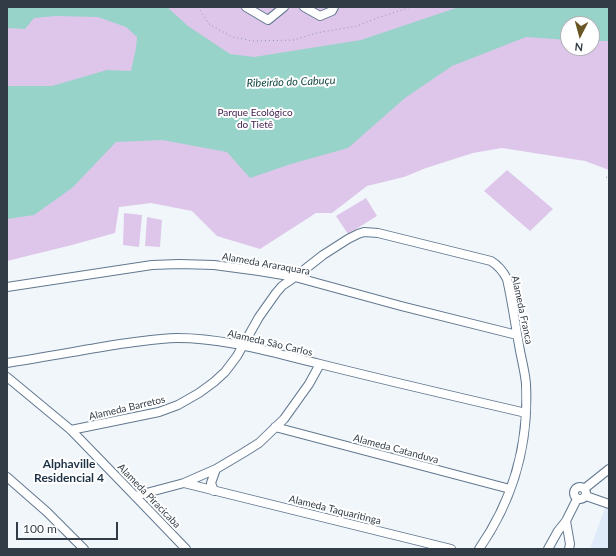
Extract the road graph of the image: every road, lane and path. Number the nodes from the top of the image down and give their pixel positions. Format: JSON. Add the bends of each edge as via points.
{"nodes":[{"id":1,"x":198,"y":7,"type":"edge"},
{"id":2,"x":246,"y":7,"type":"edge"},
{"id":3,"x":284,"y":7,"type":"edge"},
{"id":4,"x":304,"y":7,"type":"edge"},
{"id":5,"x":334,"y":7,"type":"edge"},
{"id":6,"x":411,"y":7,"type":"edge"},
{"id":7,"x":606,"y":177,"type":"dead end"},
{"id":8,"x":609,"y":178,"type":"edge"},
{"id":9,"x":295,"y":277,"type":"junction"},
{"id":10,"x":7,"y":287,"type":"edge"},
{"id":11,"x":517,"y":335,"type":"junction"},
{"id":12,"x":242,"y":345,"type":"junction"},
{"id":13,"x":7,"y":363,"type":"edge"},
{"id":14,"x":320,"y":364,"type":"junction"},
{"id":15,"x":7,"y":377,"type":"edge"},
{"id":16,"x":526,"y":413,"type":"junction"},
{"id":17,"x":276,"y":427,"type":"junction"},
{"id":18,"x":71,"y":430,"type":"junction"},
{"id":19,"x":216,"y":469,"type":"junction"},
{"id":20,"x":609,"y":469,"type":"edge"},
{"id":21,"x":7,"y":477,"type":"edge"},
{"id":22,"x":184,"y":483,"type":"junction"},
{"id":23,"x":510,"y":489,"type":"junction"},
{"id":24,"x":214,"y":491,"type":"junction"},
{"id":25,"x":585,"y":492,"type":"junction"},
{"id":26,"x":135,"y":496,"type":"junction"},
{"id":27,"x":609,"y":504,"type":"edge"},
{"id":28,"x":566,"y":521,"type":"junction"},
{"id":29,"x":84,"y":549,"type":"edge"},
{"id":30,"x":186,"y":549,"type":"edge"},
{"id":31,"x":451,"y":549,"type":"edge"},
{"id":32,"x":479,"y":549,"type":"edge"},
{"id":33,"x":548,"y":549,"type":"edge"},
{"id":34,"x":569,"y":549,"type":"edge"}],
"edges":[{"from":1,"to":6,"type":"path","via":[[209,24],[232,37],[254,41],[294,40],[316,33],[357,26]]},
{"from":2,"to":3,"type":"street","via":[[268,20]]},
{"from":4,"to":5,"type":"street","via":[[320,16],[332,11]]},
{"from":7,"to":8,"type":"path"},
{"from":9,"to":10,"type":"street","name":"Alameda Araraquara","via":[[214,265],[179,264],[139,266]]},
{"from":9,"to":11,"type":"street","name":"Alameda Araraquara"},
{"from":9,"to":11,"type":"street","name":"Alameda Franca","via":[[323,255],[364,232],[378,233],[491,261],[498,265],[507,279]]},
{"from":9,"to":12,"type":"street","name":"Alameda Barretos","via":[[276,293]]},
{"from":11,"to":16,"type":"street","name":"Alameda Franca","via":[[526,383]]},
{"from":12,"to":13,"type":"street","name":"Alameda São Carlos","via":[[200,339],[157,339]]},
{"from":12,"to":14,"type":"street","name":"Alameda São Carlos"},
{"from":12,"to":18,"type":"street","name":"Alameda Barretos","via":[[225,372],[178,405],[159,412]]},
{"from":14,"to":16,"type":"street","name":"Alameda São Carlos"},
{"from":14,"to":17,"type":"street","via":[[296,404]]},
{"from":15,"to":18,"type":"street","name":"Alameda Piracicaba"},
{"from":16,"to":23,"type":"street","name":"Alameda Franca","via":[[517,469]]},
{"from":17,"to":19,"type":"street","via":[[259,443]]},
{"from":17,"to":23,"type":"street","name":"Alameda Catanduva"},
{"from":18,"to":26,"type":"street","name":"Alameda Piracicaba"},
{"from":19,"to":22,"type":"street"},
{"from":19,"to":24,"type":"street","via":[[211,483]]},
{"from":20,"to":25,"type":"street"},
{"from":21,"to":29,"type":"street"},
{"from":22,"to":24,"type":"street","name":"Alameda Taquaritinga"},
{"from":22,"to":26,"type":"street"},
{"from":23,"to":32,"type":"street","name":"Alameda Franca","via":[[497,521]]},
{"from":24,"to":31,"type":"street","name":"Alameda Taquaritinga"},
{"from":25,"to":27,"type":"street"},
{"from":25,"to":28,"type":"street","via":[[580,487],[574,491],[577,499]]},
{"from":26,"to":30,"type":"street","name":"Alameda Piracicaba"},
{"from":28,"to":33,"type":"street"},
{"from":28,"to":34,"type":"street"}]}
